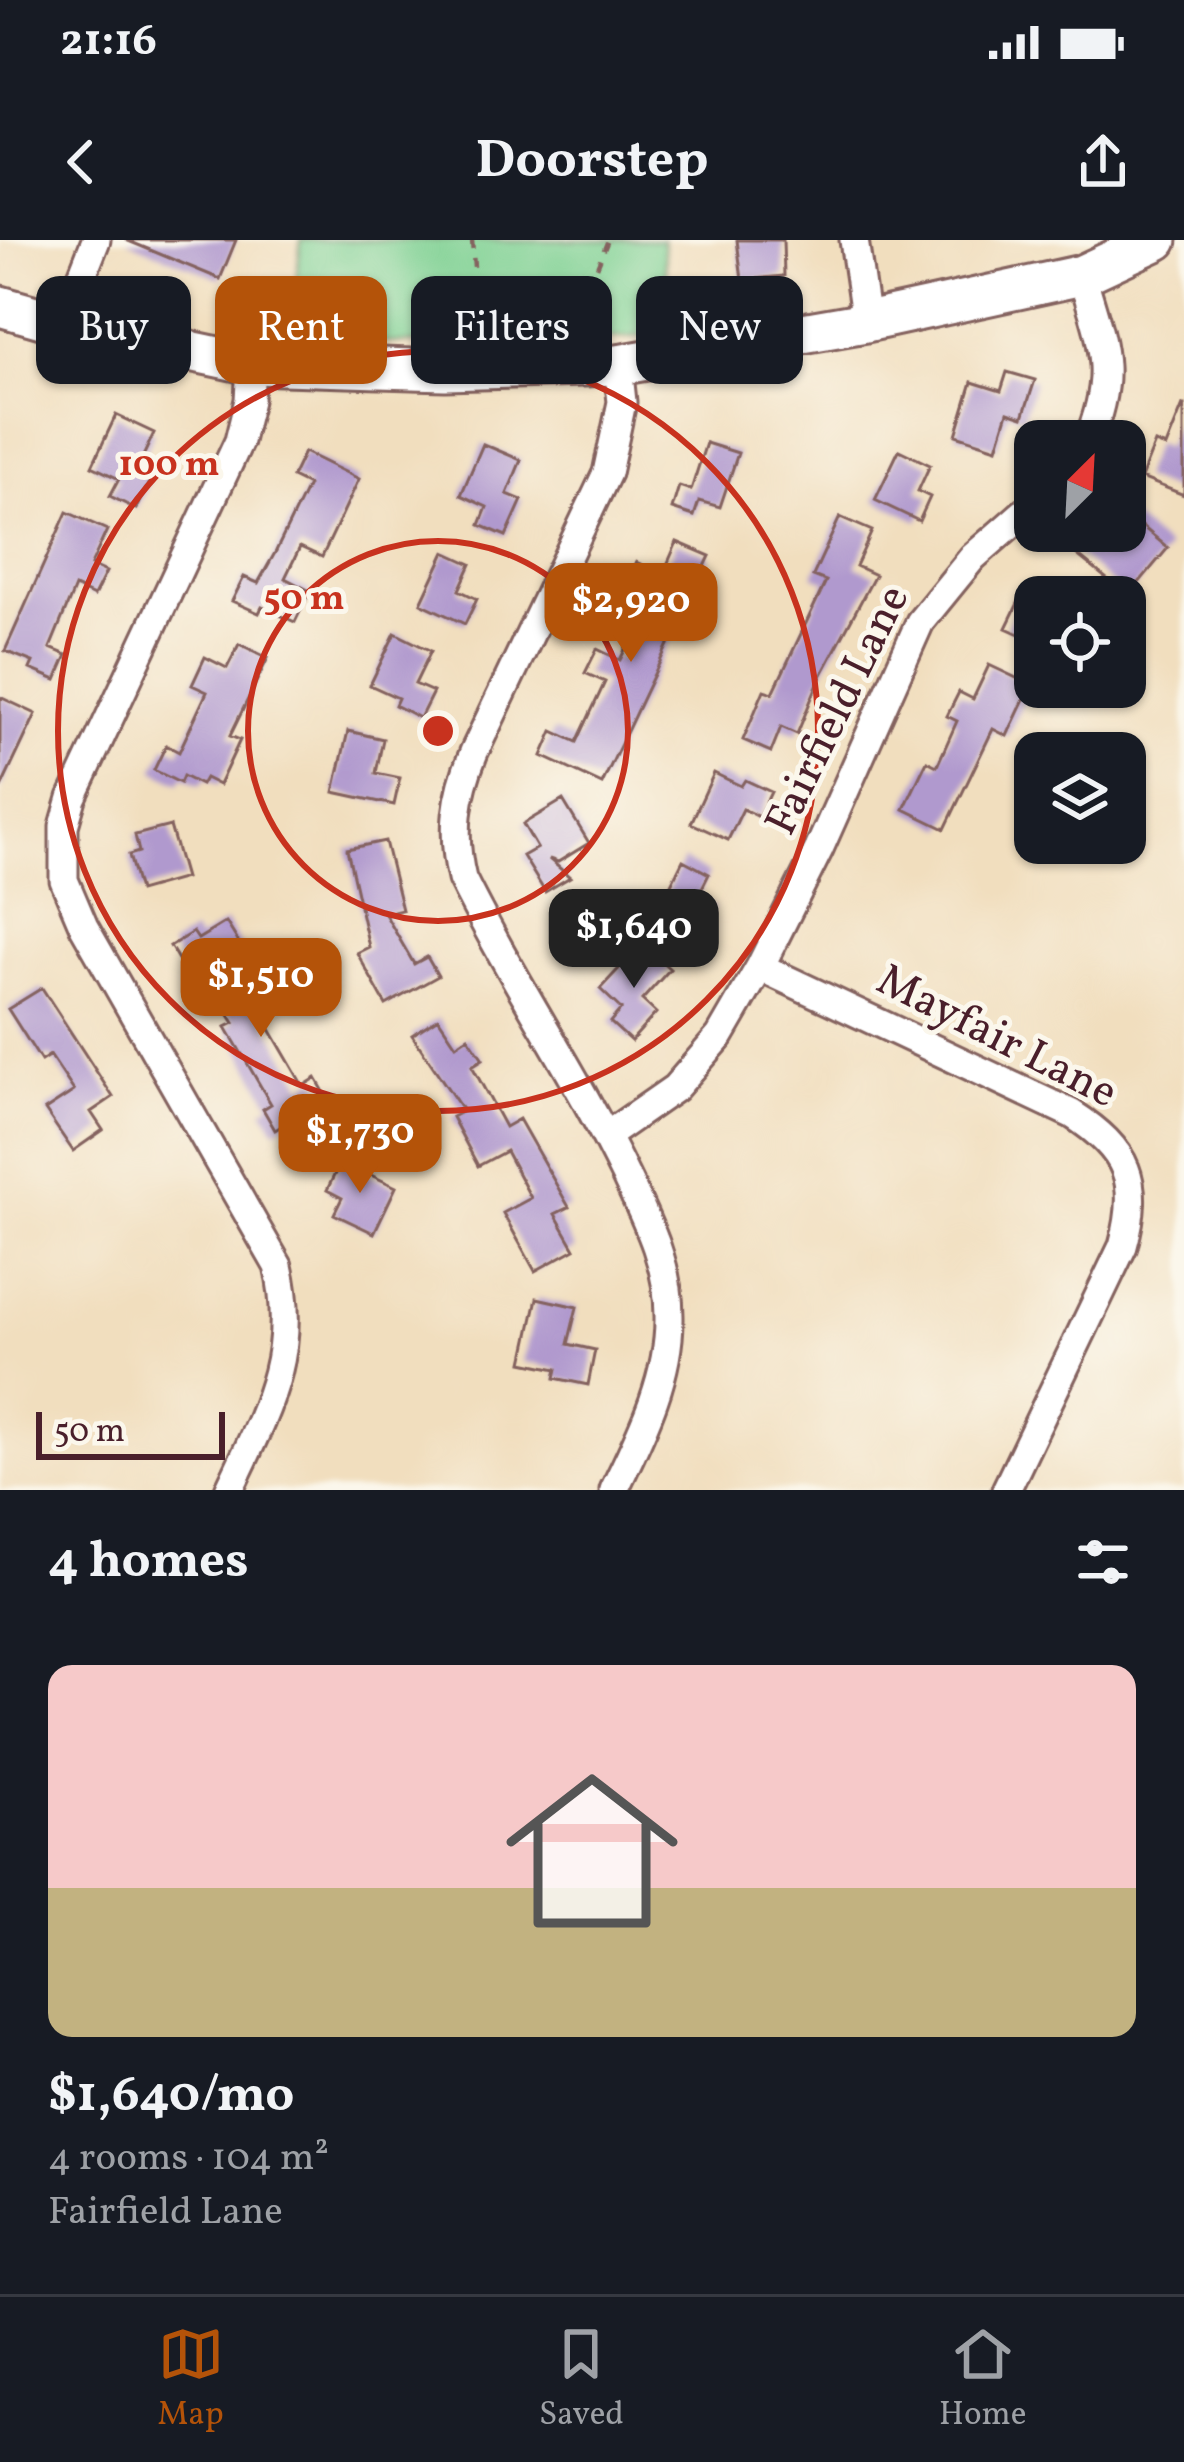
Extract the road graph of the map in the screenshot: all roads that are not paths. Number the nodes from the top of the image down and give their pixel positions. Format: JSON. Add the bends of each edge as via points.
{"nodes":[{"id":1,"x":95,"y":240,"type":"edge"},
{"id":2,"x":854,"y":240,"type":"edge"},
{"id":3,"x":1157,"y":240,"type":"edge"},
{"id":4,"x":1082,"y":275,"type":"junction"},
{"id":5,"x":81,"y":276,"type":"edge"},
{"id":6,"x":0,"y":306,"type":"edge"},
{"id":7,"x":36,"y":316,"type":"edge"},
{"id":8,"x":866,"y":322,"type":"junction"},
{"id":9,"x":612,"y":363,"type":"edge"},
{"id":10,"x":250,"y":384,"type":"edge"},
{"id":11,"x":611,"y":384,"type":"edge"},
{"id":12,"x":1095,"y":420,"type":"edge"},
{"id":13,"x":1014,"y":521,"type":"edge"},
{"id":14,"x":760,"y":967,"type":"junction"},
{"id":15,"x":606,"y":1136,"type":"junction"},
{"id":16,"x":229,"y":1490,"type":"edge"},
{"id":17,"x":614,"y":1490,"type":"edge"},
{"id":18,"x":1006,"y":1490,"type":"edge"}],
"edges":[{"from":1,"to":5,"type":"street"},
{"from":2,"to":8,"type":"street"},
{"from":3,"to":4,"type":"street"},
{"from":4,"to":8,"type":"street"},
{"from":4,"to":12,"type":"street","via":[[1107,360]]},
{"from":6,"to":7,"type":"street"},
{"from":8,"to":9,"type":"street"},
{"from":10,"to":16,"type":"street","via":[[239,441],[88,757],[62,849],[64,880],[84,927],[278,1266],[286,1297],[281,1366]]},
{"from":11,"to":15,"type":"street","via":[[622,402],[607,472],[474,752],[455,832],[462,879]]},
{"from":13,"to":14,"type":"street","name":"Fairfield Lane","via":[[973,556],[920,622]]},
{"from":14,"to":15,"type":"street","name":"Fairfield Lane","via":[[698,1064]]},
{"from":14,"to":18,"type":"street","name":"Mayfair Lane","via":[[1072,1114],[1121,1157],[1132,1186],[1123,1246]]},
{"from":15,"to":17,"type":"street","via":[[663,1261],[670,1319],[656,1396]]}]}
